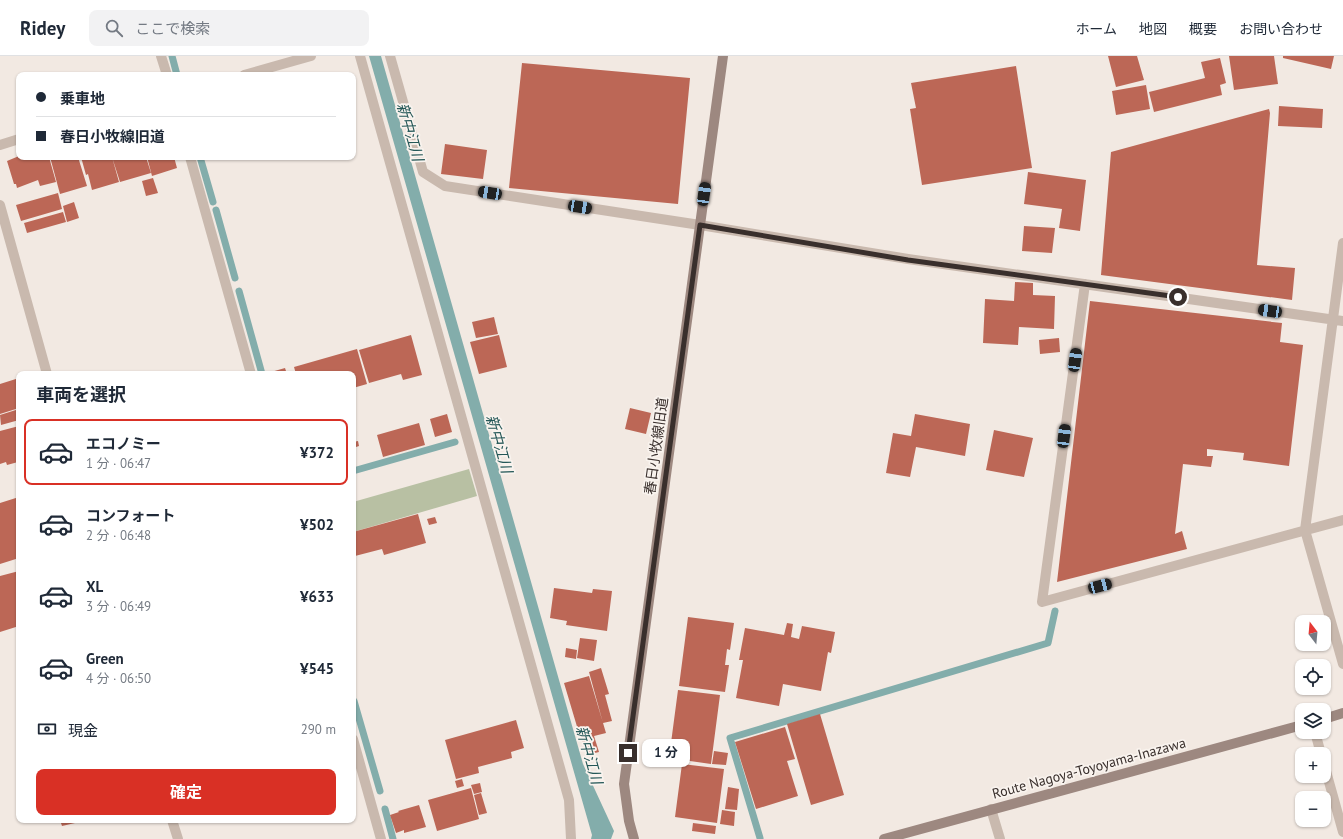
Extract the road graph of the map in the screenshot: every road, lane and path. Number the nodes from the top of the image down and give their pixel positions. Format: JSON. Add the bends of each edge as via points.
{"nodes":[{"id":1,"x":161,"y":56,"type":"edge"},
{"id":2,"x":311,"y":56,"type":"edge"},
{"id":3,"x":360,"y":56,"type":"edge"},
{"id":4,"x":390,"y":56,"type":"edge"},
{"id":5,"x":723,"y":56,"type":"edge"},
{"id":6,"x":166,"y":72,"type":"edge"},
{"id":7,"x":255,"y":72,"type":"edge"},
{"id":8,"x":16,"y":140,"type":"edge"},
{"id":9,"x":0,"y":145,"type":"edge"},
{"id":10,"x":191,"y":160,"type":"edge"},
{"id":11,"x":0,"y":205,"type":"edge"},
{"id":12,"x":700,"y":225,"type":"junction"},
{"id":13,"x":1343,"y":243,"type":"edge"},
{"id":14,"x":1085,"y":284,"type":"junction"},
{"id":15,"x":1332,"y":320,"type":"junction"},
{"id":16,"x":1343,"y":321,"type":"edge"},
{"id":17,"x":47,"y":371,"type":"edge"},
{"id":18,"x":249,"y":371,"type":"edge"},
{"id":19,"x":1343,"y":520,"type":"edge"},
{"id":20,"x":1305,"y":530,"type":"junction"},
{"id":21,"x":1343,"y":664,"type":"edge"},
{"id":22,"x":1343,"y":713,"type":"edge"},
{"id":23,"x":1331,"y":717,"type":"edge"},
{"id":24,"x":1295,"y":727,"type":"edge"},
{"id":25,"x":356,"y":750,"type":"edge"},
{"id":26,"x":1329,"y":783,"type":"edge"},
{"id":27,"x":991,"y":809,"type":"junction"},
{"id":28,"x":173,"y":823,"type":"edge"},
{"id":29,"x":1343,"y":832,"type":"edge"},
{"id":30,"x":178,"y":839,"type":"edge"},
{"id":31,"x":381,"y":839,"type":"edge"},
{"id":32,"x":571,"y":839,"type":"edge"},
{"id":33,"x":634,"y":839,"type":"edge"},
{"id":34,"x":884,"y":839,"type":"edge"},
{"id":35,"x":1000,"y":839,"type":"edge"}],
"edges":[{"from":1,"to":6,"type":"street"},
{"from":2,"to":7,"type":"street"},
{"from":3,"to":32,"type":"street","via":[[569,800]]},
{"from":4,"to":12,"type":"street","via":[[423,172],[445,186]]},
{"from":5,"to":12,"type":"street","name":"春日小牧線旧道"},
{"from":8,"to":9,"type":"street"},
{"from":10,"to":18,"type":"street"},
{"from":11,"to":17,"type":"street"},
{"from":12,"to":14,"type":"street","via":[[908,260]]},
{"from":12,"to":33,"type":"street","name":"春日小牧線旧道","via":[[624,784]]},
{"from":13,"to":15,"type":"street"},
{"from":14,"to":15,"type":"street"},
{"from":14,"to":20,"type":"street","via":[[1042,602]]},
{"from":15,"to":16,"type":"street"},
{"from":15,"to":20,"type":"street"},
{"from":19,"to":20,"type":"street"},
{"from":20,"to":21,"type":"street"},
{"from":22,"to":23,"type":"street"},
{"from":24,"to":27,"type":"street","name":"Route Nagoya-Toyoyama-Inazawa"},
{"from":25,"to":31,"type":"street"},
{"from":26,"to":29,"type":"street"},
{"from":27,"to":34,"type":"street","name":"Route Nagoya-Toyoyama-Inazawa"},
{"from":27,"to":35,"type":"street"},
{"from":28,"to":30,"type":"street"}]}
